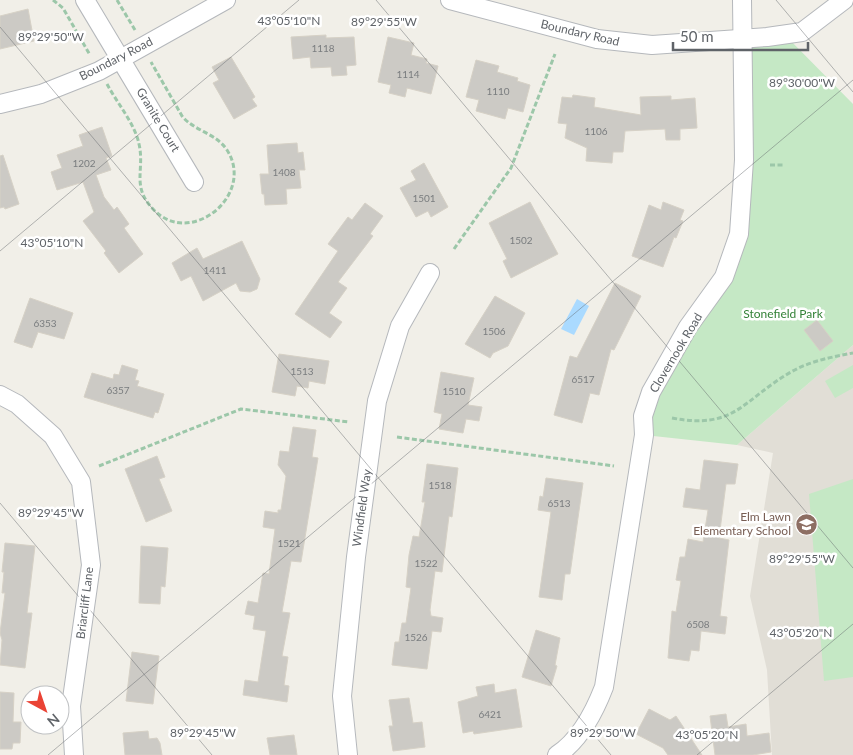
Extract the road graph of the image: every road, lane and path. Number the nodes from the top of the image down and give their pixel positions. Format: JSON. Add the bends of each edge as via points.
{"nodes":[{"id":1,"x":53,"y":0,"type":"edge"},
{"id":2,"x":85,"y":0,"type":"edge"},
{"id":3,"x":117,"y":0,"type":"edge"},
{"id":4,"x":226,"y":0,"type":"edge"},
{"id":5,"x":450,"y":0,"type":"edge"},
{"id":6,"x":742,"y":0,"type":"edge"},
{"id":7,"x":844,"y":0,"type":"edge"},
{"id":8,"x":135,"y":30,"type":"dead end"},
{"id":9,"x":743,"y":39,"type":"junction"},
{"id":10,"x":556,"y":54,"type":"dead end"},
{"id":11,"x":90,"y":55,"type":"dead end"},
{"id":12,"x":119,"y":60,"type":"junction"},
{"id":13,"x":0,"y":104,"type":"edge"},
{"id":14,"x":770,"y":165,"type":"dead end"},
{"id":15,"x":783,"y":165,"type":"dead end"},
{"id":16,"x":194,"y":182,"type":"dead end"},
{"id":17,"x":454,"y":249,"type":"dead end"},
{"id":18,"x":430,"y":273,"type":"dead end"},
{"id":19,"x":853,"y":353,"type":"edge"},
{"id":20,"x":0,"y":395,"type":"edge"},
{"id":21,"x":672,"y":418,"type":"dead end"},
{"id":22,"x":349,"y":422,"type":"dead end"},
{"id":23,"x":397,"y":438,"type":"dead end"},
{"id":24,"x":99,"y":466,"type":"dead end"},
{"id":25,"x":614,"y":466,"type":"dead end"},
{"id":26,"x":561,"y":754,"type":"edge"},
{"id":27,"x":74,"y":755,"type":"edge"},
{"id":28,"x":348,"y":755,"type":"edge"}],
"edges":[{"from":1,"to":11,"type":"path","via":[[63,8]]},
{"from":2,"to":12,"type":"street","name":"Granite Court"},
{"from":3,"to":8,"type":"path"},
{"from":4,"to":12,"type":"street","name":"Boundary Road"},
{"from":5,"to":9,"type":"street","name":"Boundary Road","via":[[613,42],[652,45]]},
{"from":6,"to":9,"type":"street","name":"Clovernook Road"},
{"from":7,"to":9,"type":"street","name":"Boundary Road","via":[[802,32]]},
{"from":9,"to":26,"type":"street","name":"Clovernook Road","via":[[744,160],[739,234],[724,277],[688,327],[651,392],[643,416],[644,434],[604,688],[588,721]]},
{"from":10,"to":17,"type":"path","via":[[511,168]]},
{"from":12,"to":13,"type":"street","name":"Boundary Road","via":[[41,94]]},
{"from":12,"to":16,"type":"street","name":"Granite Court"},
{"from":14,"to":15,"type":"path"},
{"from":18,"to":28,"type":"street","name":"Windfield Way","via":[[400,326],[377,401],[342,696]]},
{"from":19,"to":21,"type":"path","via":[[827,358],[793,371],[729,416],[711,422]]},
{"from":20,"to":27,"type":"street","name":"Briarcliff Lane","via":[[17,404],[53,436],[81,482],[92,565],[71,706]]},
{"from":22,"to":24,"type":"path","via":[[241,408]]},
{"from":23,"to":25,"type":"path"}]}
